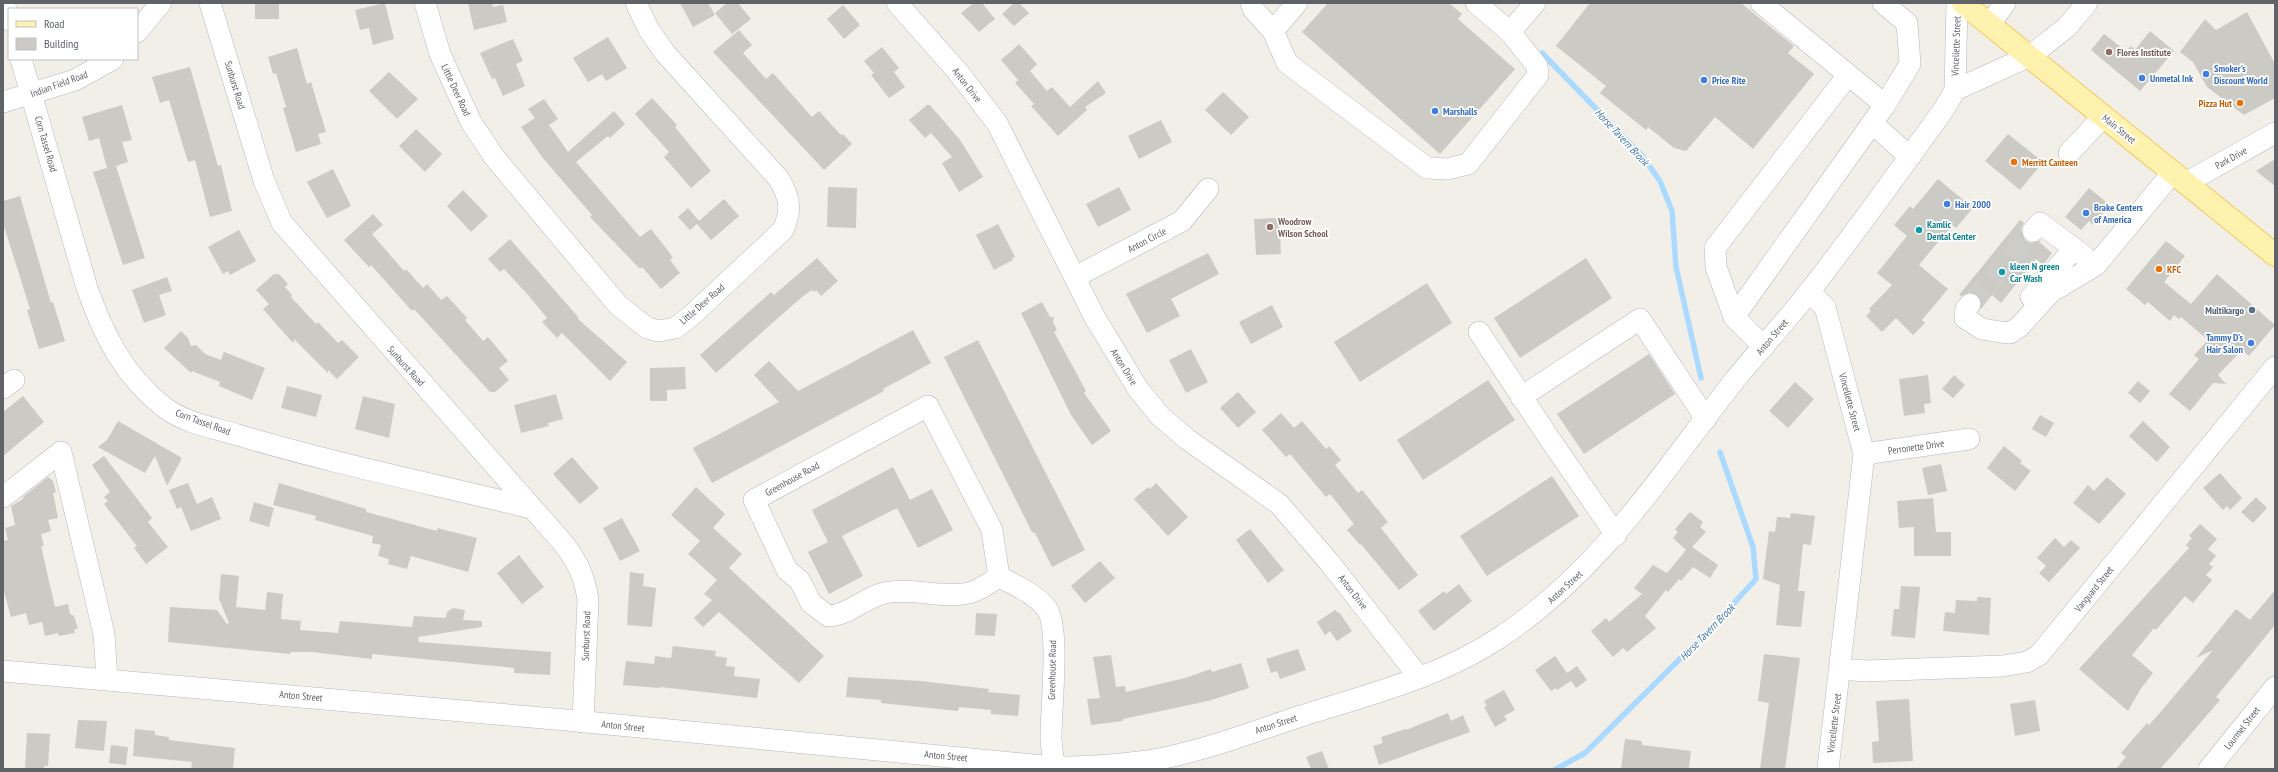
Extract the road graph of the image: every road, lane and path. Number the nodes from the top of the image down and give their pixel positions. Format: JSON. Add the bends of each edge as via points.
{"nodes":[{"id":1,"x":4,"y":3,"type":"edge"},
{"id":2,"x":160,"y":3,"type":"edge"},
{"id":3,"x":210,"y":3,"type":"edge"},
{"id":4,"x":425,"y":3,"type":"edge"},
{"id":5,"x":636,"y":3,"type":"edge"},
{"id":6,"x":897,"y":3,"type":"edge"},
{"id":7,"x":1251,"y":3,"type":"edge"},
{"id":8,"x":1297,"y":3,"type":"edge"},
{"id":9,"x":1476,"y":3,"type":"edge"},
{"id":10,"x":1535,"y":3,"type":"edge"},
{"id":11,"x":1761,"y":3,"type":"edge"},
{"id":12,"x":1883,"y":3,"type":"edge"},
{"id":13,"x":1958,"y":3,"type":"edge"},
{"id":14,"x":1963,"y":3,"type":"edge"},
{"id":15,"x":2005,"y":3,"type":"edge"},
{"id":16,"x":2087,"y":3,"type":"edge"},
{"id":17,"x":8,"y":17,"type":"edge"},
{"id":18,"x":1990,"y":24,"type":"junction"},
{"id":19,"x":138,"y":31,"type":"edge"},
{"id":20,"x":1273,"y":31,"type":"junction"},
{"id":21,"x":1510,"y":32,"type":"junction"},
{"id":22,"x":2030,"y":56,"type":"junction"},
{"id":23,"x":21,"y":60,"type":"edge"},
{"id":24,"x":111,"y":60,"type":"edge"},
{"id":25,"x":1848,"y":75,"type":"junction"},
{"id":26,"x":1955,"y":90,"type":"junction"},
{"id":27,"x":32,"y":94,"type":"junction"},
{"id":28,"x":3,"y":102,"type":"edge"},
{"id":29,"x":1885,"y":105,"type":"junction"},
{"id":30,"x":2103,"y":117,"type":"junction"},
{"id":31,"x":1872,"y":123,"type":"junction"},
{"id":32,"x":2275,"y":133,"type":"edge"},
{"id":33,"x":2069,"y":153,"type":"dead end"},
{"id":34,"x":1910,"y":157,"type":"junction"},
{"id":35,"x":2180,"y":178,"type":"junction"},
{"id":36,"x":1208,"y":189,"type":"dead end"},
{"id":37,"x":2033,"y":231,"type":"tunnel mouth"},
{"id":38,"x":2074,"y":249,"type":"junction"},
{"id":39,"x":2275,"y":255,"type":"edge"},
{"id":40,"x":2096,"y":265,"type":"junction"},
{"id":41,"x":1076,"y":277,"type":"junction"},
{"id":42,"x":1809,"y":292,"type":"junction"},
{"id":43,"x":1970,"y":304,"type":"tunnel mouth"},
{"id":44,"x":1734,"y":317,"type":"junction"},
{"id":45,"x":1479,"y":332,"type":"dead end"},
{"id":46,"x":2000,"y":332,"type":"junction"},
{"id":47,"x":1764,"y":347,"type":"junction"},
{"id":48,"x":2275,"y":367,"type":"edge"},
{"id":49,"x":1521,"y":397,"type":"junction"},
{"id":50,"x":1706,"y":419,"type":"junction"},
{"id":51,"x":1969,"y":439,"type":"dead end"},
{"id":52,"x":1864,"y":454,"type":"junction"},
{"id":53,"x":3,"y":497,"type":"edge"},
{"id":54,"x":532,"y":508,"type":"junction"},
{"id":55,"x":1616,"y":535,"type":"junction"},
{"id":56,"x":999,"y":577,"type":"junction"},
{"id":57,"x":1841,"y":669,"type":"junction"},
{"id":58,"x":3,"y":671,"type":"edge"},
{"id":59,"x":1418,"y":678,"type":"junction"},
{"id":60,"x":107,"y":679,"type":"junction"},
{"id":61,"x":2275,"y":687,"type":"edge"},
{"id":62,"x":583,"y":722,"type":"junction"},
{"id":63,"x":1053,"y":768,"type":"edge"},
{"id":64,"x":1828,"y":769,"type":"edge"},
{"id":65,"x":2210,"y":769,"type":"edge"}],
"edges":[{"from":1,"to":17,"type":"street"},
{"from":2,"to":19,"type":"street"},
{"from":3,"to":54,"type":"street","name":"Sunburst Road","via":[[264,181],[282,224]]},
{"from":4,"to":5,"type":"street","name":"Little Deer Road","via":[[440,54],[453,84],[471,122],[496,158],[618,305],[648,328],[659,331],[675,328],[690,316],[783,230],[789,217],[790,205],[787,192],[779,179],[665,53],[649,30]]},
{"from":6,"to":41,"type":"street","name":"Anton Drive","via":[[958,72],[997,123]]},
{"from":7,"to":20,"type":"street","via":[[1253,9]]},
{"from":8,"to":20,"type":"street"},
{"from":9,"to":21,"type":"street"},
{"from":10,"to":21,"type":"street"},
{"from":11,"to":25,"type":"street"},
{"from":12,"to":29,"type":"street","via":[[1907,23],[1910,64]]},
{"from":13,"to":26,"type":"street","name":"Vincellette Street"},
{"from":14,"to":18,"type":"main road","name":"Main Street"},
{"from":15,"to":18,"type":"street"},
{"from":16,"to":22,"type":"street","name":"Vincellette Street","via":[[2067,27]]},
{"from":18,"to":22,"type":"main road","name":"Main Street"},
{"from":20,"to":21,"type":"street","via":[[1287,63],[1427,168],[1447,169],[1468,164],[1538,75],[1537,66]]},
{"from":22,"to":26,"type":"street","name":"Vincellette Street"},
{"from":22,"to":30,"type":"main road","name":"Main Street"},
{"from":23,"to":27,"type":"street","name":"Corn Tassel Road"},
{"from":24,"to":27,"type":"street","name":"Indian Field Road","via":[[75,80]]},
{"from":25,"to":29,"type":"street"},
{"from":25,"to":44,"type":"street","via":[[1715,248],[1716,267]]},
{"from":26,"to":34,"type":"street","name":"Vincellette Street"},
{"from":27,"to":28,"type":"street","name":"Indian Field Road"},
{"from":27,"to":54,"type":"street","name":"Corn Tassel Road","via":[[87,288],[107,339],[135,379],[166,409],[187,419],[272,445]]},
{"from":29,"to":31,"type":"street"},
{"from":30,"to":33,"type":"street"},
{"from":30,"to":35,"type":"main road","name":"Main Street"},
{"from":31,"to":34,"type":"street"},
{"from":31,"to":44,"type":"street"},
{"from":32,"to":35,"type":"street","name":"Park Drive"},
{"from":34,"to":42,"type":"street","name":"Vincellette Street"},
{"from":35,"to":39,"type":"main road","name":"Main Street"},
{"from":35,"to":40,"type":"street"},
{"from":36,"to":41,"type":"street","name":"Anton Circle","via":[[1182,221]]},
{"from":37,"to":38,"type":"street","via":[[2040,223]]},
{"from":38,"to":40,"type":"street"},
{"from":38,"to":46,"type":"street"},
{"from":40,"to":46,"type":"street","via":[[2051,292],[2019,328],[2010,333]]},
{"from":41,"to":59,"type":"street","name":"Anton Drive","via":[[1115,353],[1138,389],[1160,416],[1187,439],[1279,504],[1329,562]]},
{"from":42,"to":47,"type":"street","name":"Anton Street"},
{"from":42,"to":52,"type":"street","name":"Vincellette Street","via":[[1825,307]]},
{"from":43,"to":46,"type":"street","via":[[1966,309],[1965,318],[1982,329]]},
{"from":44,"to":47,"type":"street"},
{"from":45,"to":49,"type":"street"},
{"from":47,"to":50,"type":"street","name":"Anton Street","via":[[1734,381]]},
{"from":48,"to":57,"type":"street","name":"Vanguard Street","via":[[2039,655],[2027,662],[2002,666],[1865,671]]},
{"from":49,"to":50,"type":"street","via":[[1640,319]]},
{"from":49,"to":55,"type":"street"},
{"from":50,"to":55,"type":"street","name":"Anton Street"},
{"from":51,"to":52,"type":"street","name":"Perronette Drive"},
{"from":52,"to":57,"type":"street","name":"Vincellette Street"},
{"from":53,"to":60,"type":"street","via":[[61,452],[104,634]]},
{"from":54,"to":62,"type":"street","name":"Sunburst Road","via":[[572,554],[586,583],[588,600]]},
{"from":55,"to":59,"type":"street","name":"Anton Street","via":[[1544,606],[1497,640],[1461,660]]},
{"from":56,"to":56,"type":"street","name":"Greenhouse Road","via":[[992,530],[928,406],[754,500],[787,570],[800,581],[811,603],[828,616],[844,613],[860,602],[884,593],[958,595],[971,593]]},
{"from":56,"to":63,"type":"street","name":"Greenhouse Road","via":[[1042,603],[1050,614],[1053,639]]},
{"from":57,"to":64,"type":"street","name":"Vincellette Street"},
{"from":58,"to":60,"type":"street","name":"Anton Street"},
{"from":59,"to":63,"type":"street","name":"Anton Street","via":[[1201,749],[1129,764]]},
{"from":60,"to":62,"type":"street","name":"Anton Street"},
{"from":61,"to":65,"type":"street","name":"Lourmel Street"},
{"from":62,"to":63,"type":"street","name":"Anton Street"}]}
